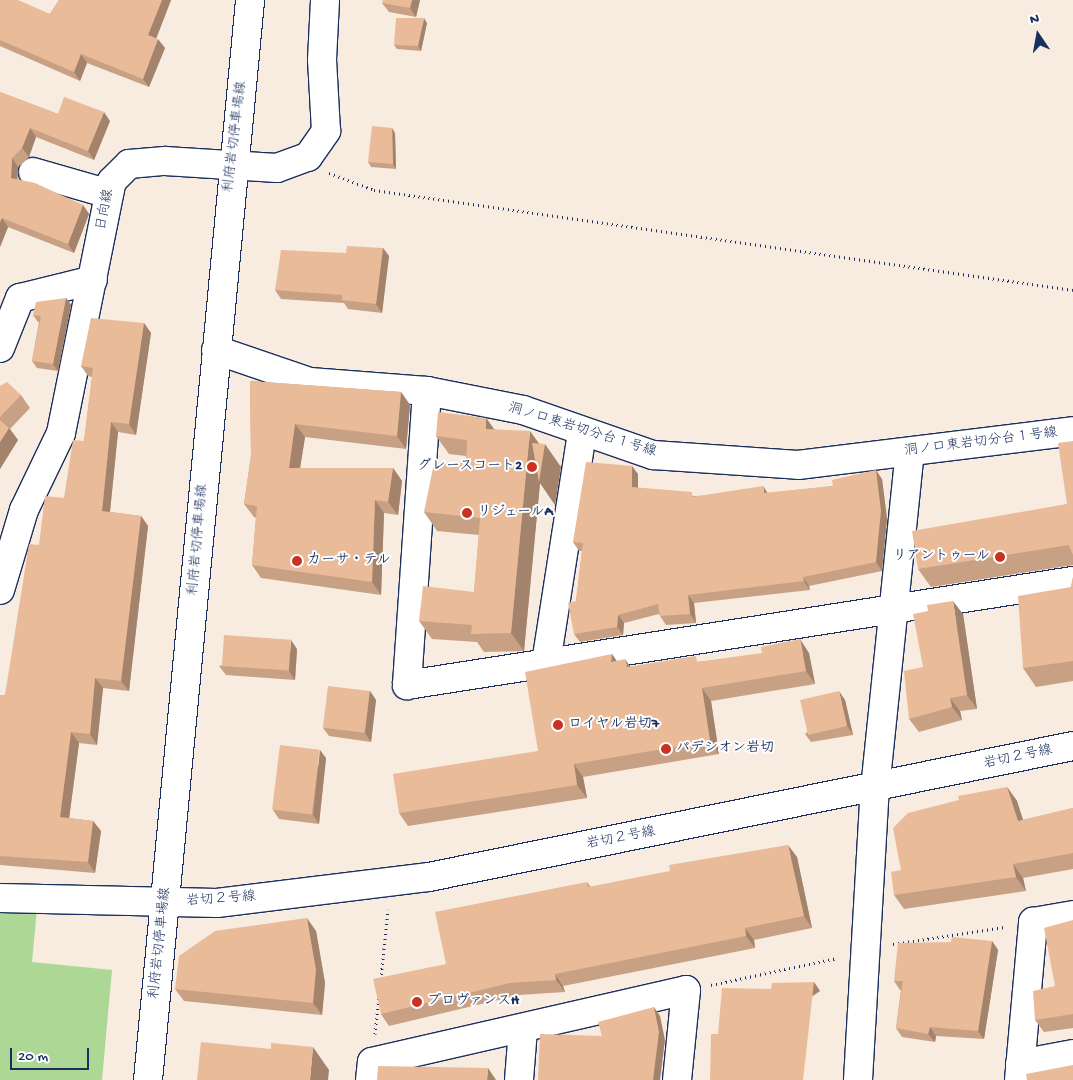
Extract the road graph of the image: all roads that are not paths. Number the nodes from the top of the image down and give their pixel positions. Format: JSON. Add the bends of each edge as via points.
{"nodes":[{"id":1,"x":250,"y":0,"type":"edge"},
{"id":2,"x":325,"y":0,"type":"edge"},
{"id":3,"x":231,"y":165,"type":"junction"},
{"id":4,"x":33,"y":172,"type":"dead end"},
{"id":5,"x":109,"y":194,"type":"junction"},
{"id":6,"x":92,"y":280,"type":"junction"},
{"id":7,"x":10,"y":296,"type":"edge"},
{"id":8,"x":0,"y":348,"type":"edge"},
{"id":9,"x":216,"y":350,"type":"junction"},
{"id":10,"x":427,"y":391,"type":"junction"},
{"id":11,"x":1073,"y":432,"type":"edge"},
{"id":12,"x":582,"y":434,"type":"junction"},
{"id":13,"x":910,"y":453,"type":"junction"},
{"id":14,"x":1073,"y":581,"type":"edge"},
{"id":15,"x":0,"y":590,"type":"edge"},
{"id":16,"x":894,"y":608,"type":"junction"},
{"id":17,"x":546,"y":663,"type":"junction"},
{"id":18,"x":1073,"y":746,"type":"edge"},
{"id":19,"x":875,"y":789,"type":"junction"},
{"id":20,"x":0,"y":898,"type":"edge"},
{"id":21,"x":165,"y":903,"type":"junction"},
{"id":22,"x":1073,"y":915,"type":"edge"},
{"id":23,"x":523,"y":1029,"type":"junction"},
{"id":24,"x":1073,"y":1054,"type":"edge"},
{"id":25,"x":371,"y":1071,"type":"edge"},
{"id":26,"x":1019,"y":1072,"type":"edge"},
{"id":27,"x":148,"y":1080,"type":"edge"},
{"id":28,"x":519,"y":1080,"type":"edge"},
{"id":29,"x":677,"y":1080,"type":"edge"},
{"id":30,"x":858,"y":1080,"type":"edge"}],
"edges":[{"from":1,"to":3,"type":"street","name":"利府岩切停車場線"},
{"from":2,"to":3,"type":"street","name":"日向線","via":[[322,60],[326,131],[308,156],[277,168]]},
{"from":3,"to":5,"type":"street","name":"日向線","via":[[165,161],[129,164],[112,181]]},
{"from":3,"to":9,"type":"street","name":"利府岩切停車場線"},
{"from":4,"to":5,"type":"street"},
{"from":5,"to":6,"type":"street","name":"日向線"},
{"from":6,"to":7,"type":"street"},
{"from":6,"to":15,"type":"street","name":"日向線","via":[[61,434],[24,510]]},
{"from":7,"to":8,"type":"street"},
{"from":9,"to":10,"type":"street","name":"洞ノ口東岩切分台１号線","via":[[310,382]]},
{"from":9,"to":21,"type":"street","name":"利府岩切停車場線"},
{"from":10,"to":12,"type":"street","name":"洞ノ口東岩切分台１号線","via":[[523,410]]},
{"from":10,"to":17,"type":"street","via":[[407,685]]},
{"from":11,"to":13,"type":"street","name":"洞ノ口東岩切分台１号線"},
{"from":12,"to":13,"type":"street","name":"洞ノ口東岩切分台１号線","via":[[653,455],[798,465]]},
{"from":12,"to":17,"type":"street"},
{"from":13,"to":16,"type":"street"},
{"from":14,"to":16,"type":"street"},
{"from":16,"to":17,"type":"street"},
{"from":16,"to":19,"type":"street"},
{"from":18,"to":19,"type":"street","name":"岩切２号線"},
{"from":19,"to":21,"type":"street","name":"岩切２号線","via":[[429,877],[217,903]]},
{"from":19,"to":30,"type":"street"},
{"from":20,"to":21,"type":"street","name":"岩切２号線"},
{"from":21,"to":27,"type":"street","name":"利府岩切停車場線"},
{"from":22,"to":26,"type":"street","via":[[1033,922]]},
{"from":23,"to":25,"type":"street"},
{"from":23,"to":28,"type":"street"},
{"from":23,"to":29,"type":"street","via":[[686,990]]},
{"from":24,"to":26,"type":"street"}]}
